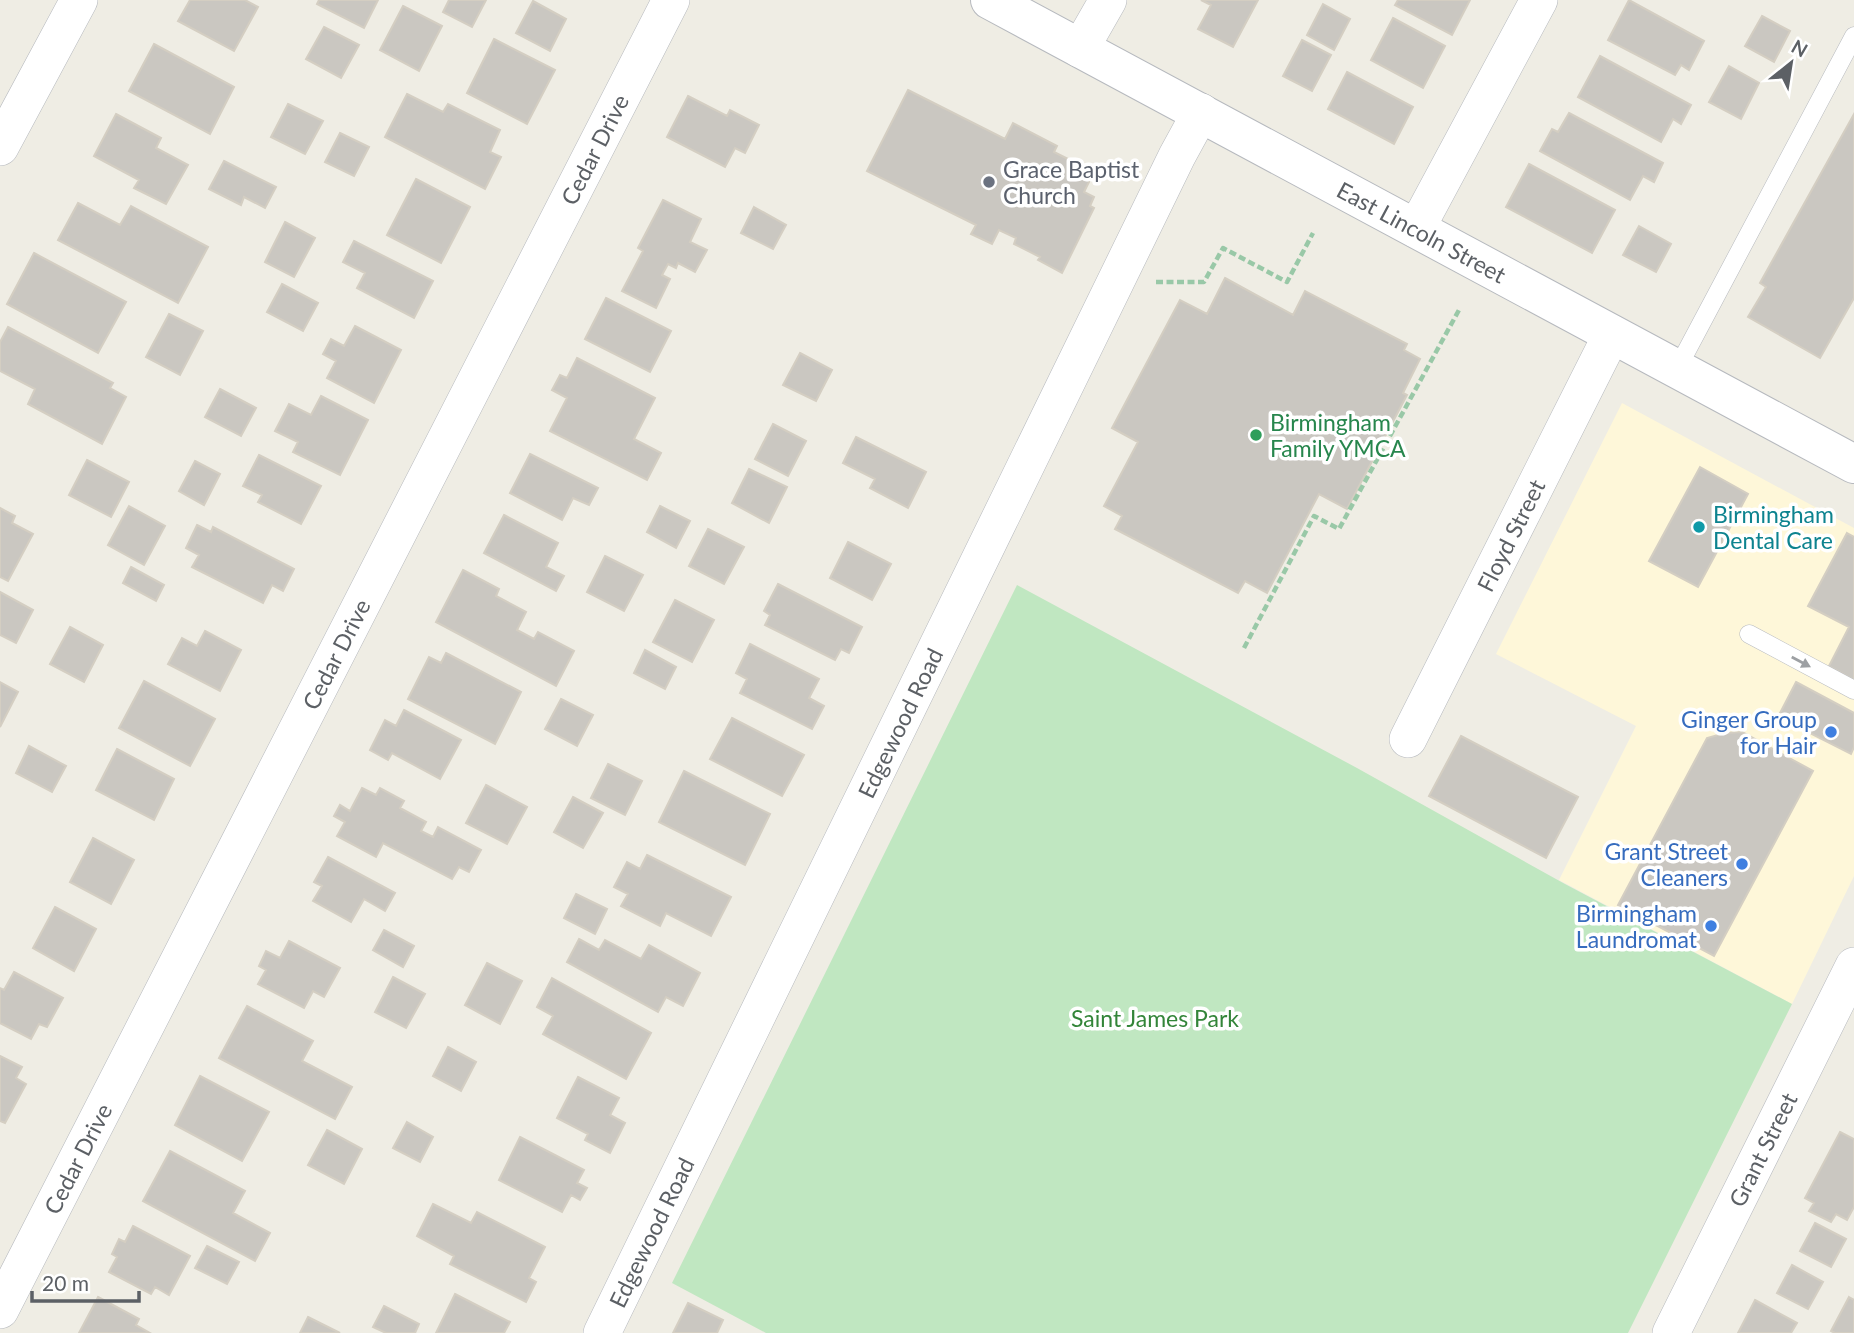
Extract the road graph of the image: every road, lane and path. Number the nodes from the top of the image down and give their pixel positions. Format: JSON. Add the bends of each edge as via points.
{"nodes":[{"id":1,"x":79,"y":0,"type":"edge"},
{"id":2,"x":671,"y":0,"type":"edge"},
{"id":3,"x":990,"y":0,"type":"edge"},
{"id":4,"x":1108,"y":0,"type":"edge"},
{"id":5,"x":1539,"y":0,"type":"edge"},
{"id":6,"x":1854,"y":36,"type":"edge"},
{"id":7,"x":1080,"y":49,"type":"junction"},
{"id":8,"x":1200,"y":112,"type":"junction"},
{"id":9,"x":0,"y":147,"type":"edge"},
{"id":10,"x":1416,"y":229,"type":"junction"},
{"id":11,"x":1313,"y":233,"type":"dead end"},
{"id":12,"x":1152,"y":282,"type":"dead end"},
{"id":13,"x":1459,"y":310,"type":"dead end"},
{"id":14,"x":1612,"y":334,"type":"junction"},
{"id":15,"x":1677,"y":369,"type":"junction"},
{"id":16,"x":1854,"y":464,"type":"edge"},
{"id":17,"x":1749,"y":634,"type":"dead end"},
{"id":18,"x":1244,"y":648,"type":"dead end"},
{"id":19,"x":1854,"y":690,"type":"edge"},
{"id":20,"x":1408,"y":739,"type":"dead end"},
{"id":21,"x":1854,"y":965,"type":"edge"},
{"id":22,"x":1842,"y":1018,"type":"edge"},
{"id":23,"x":0,"y":1310,"type":"edge"},
{"id":24,"x":601,"y":1333,"type":"edge"},
{"id":25,"x":1671,"y":1333,"type":"edge"}],
"edges":[{"from":1,"to":9,"type":"street"},
{"from":2,"to":23,"type":"street","name":"Cedar Drive"},
{"from":3,"to":7,"type":"street","name":"East Lincoln Street"},
{"from":4,"to":7,"type":"street"},
{"from":5,"to":10,"type":"street"},
{"from":6,"to":15,"type":"lane"},
{"from":7,"to":8,"type":"street","name":"East Lincoln Street"},
{"from":8,"to":10,"type":"street","name":"East Lincoln Street"},
{"from":8,"to":24,"type":"street","name":"Edgewood Road"},
{"from":10,"to":14,"type":"street","name":"East Lincoln Street"},
{"from":11,"to":12,"type":"path","via":[[1287,282],[1223,248],[1203,282]]},
{"from":13,"to":18,"type":"path","via":[[1339,529],[1314,516]]},
{"from":14,"to":15,"type":"street","name":"East Lincoln Street"},
{"from":14,"to":20,"type":"street","name":"Floyd Street"},
{"from":15,"to":16,"type":"street","name":"East Lincoln Street"},
{"from":17,"to":19,"type":"lane","one_way":true},
{"from":21,"to":22,"type":"street","name":"Grant Street"},
{"from":22,"to":25,"type":"street","name":"Grant Street"}]}
